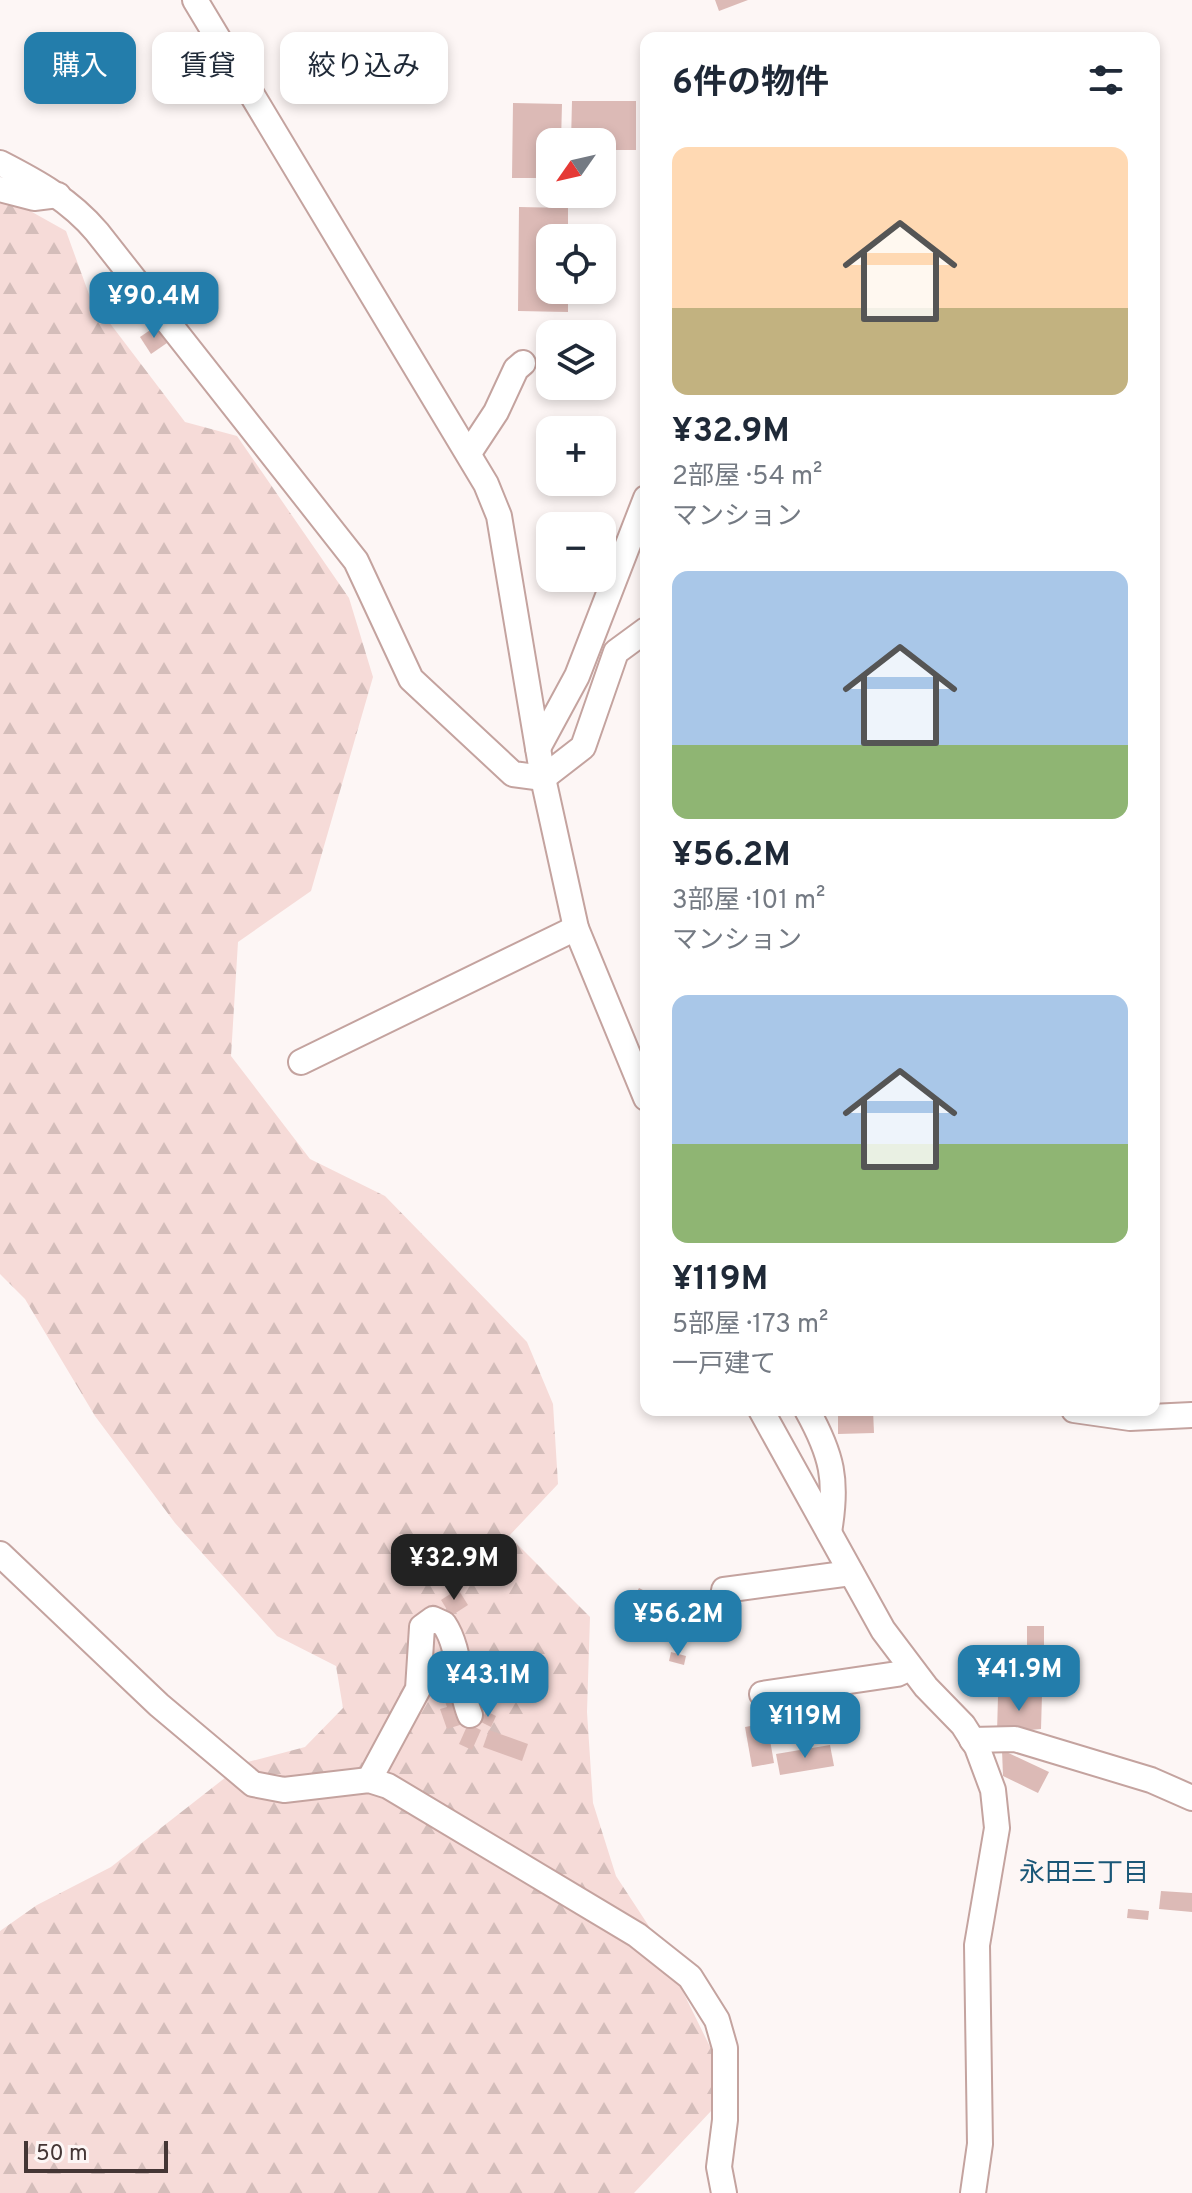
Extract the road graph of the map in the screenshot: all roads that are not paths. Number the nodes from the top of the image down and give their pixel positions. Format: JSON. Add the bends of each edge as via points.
{"nodes":[{"id":1,"x":195,"y":0,"type":"edge"},
{"id":2,"x":0,"y":163,"type":"edge"},
{"id":3,"x":0,"y":189,"type":"edge"},
{"id":4,"x":58,"y":195,"type":"junction"},
{"id":5,"x":523,"y":363,"type":"dead end"},
{"id":6,"x":469,"y":453,"type":"junction"},
{"id":7,"x":640,"y":513,"type":"edge"},
{"id":8,"x":640,"y":634,"type":"edge"},
{"id":9,"x":538,"y":748,"type":"junction"},
{"id":10,"x":543,"y":778,"type":"junction"},
{"id":11,"x":576,"y":928,"type":"junction"},
{"id":12,"x":301,"y":1062,"type":"dead end"},
{"id":13,"x":640,"y":1083,"type":"edge"},
{"id":14,"x":1192,"y":1415,"type":"edge"},
{"id":15,"x":764,"y":1416,"type":"edge"},
{"id":16,"x":810,"y":1416,"type":"edge"},
{"id":17,"x":1116,"y":1416,"type":"edge"},
{"id":18,"x":829,"y":1532,"type":"junction"},
{"id":19,"x":0,"y":1554,"type":"edge"},
{"id":20,"x":851,"y":1573,"type":"junction"},
{"id":21,"x":724,"y":1590,"type":"dead end"},
{"id":22,"x":910,"y":1668,"type":"junction"},
{"id":23,"x":762,"y":1694,"type":"dead end"},
{"id":24,"x":470,"y":1715,"type":"dead end"},
{"id":25,"x":972,"y":1740,"type":"junction"},
{"id":26,"x":369,"y":1780,"type":"junction"},
{"id":27,"x":1192,"y":1798,"type":"edge"},
{"id":28,"x":724,"y":2193,"type":"edge"},
{"id":29,"x":973,"y":2193,"type":"edge"}],
"edges":[{"from":1,"to":6,"type":"street"},
{"from":2,"to":4,"type":"street"},
{"from":3,"to":4,"type":"street","via":[[34,198]]},
{"from":4,"to":10,"type":"street","via":[[80,211],[356,561],[411,679],[513,774]]},
{"from":5,"to":6,"type":"street"},
{"from":6,"to":9,"type":"street","via":[[499,516]]},
{"from":7,"to":9,"type":"street","via":[[577,676]]},
{"from":8,"to":10,"type":"street","via":[[616,652],[583,747]]},
{"from":9,"to":10,"type":"street"},
{"from":10,"to":11,"type":"street"},
{"from":11,"to":12,"type":"street"},
{"from":11,"to":13,"type":"street"},
{"from":14,"to":17,"type":"street"},
{"from":15,"to":18,"type":"street"},
{"from":16,"to":18,"type":"street","via":[[832,1466]]},
{"from":18,"to":20,"type":"street"},
{"from":19,"to":26,"type":"street","via":[[159,1705],[253,1784],[284,1790]]},
{"from":20,"to":21,"type":"street"},
{"from":20,"to":22,"type":"street"},
{"from":22,"to":23,"type":"street"},
{"from":22,"to":25,"type":"street"},
{"from":24,"to":26,"type":"street","via":[[460,1692],[451,1637],[444,1624],[433,1619],[422,1627],[418,1689]]},
{"from":25,"to":27,"type":"street","via":[[1015,1739],[1151,1780]]},
{"from":25,"to":29,"type":"street","via":[[993,1790],[997,1828],[977,1945],[980,2144]]},
{"from":26,"to":28,"type":"street","via":[[529,1868],[637,1935],[690,1977],[717,2020],[725,2048],[719,2167]]}]}
